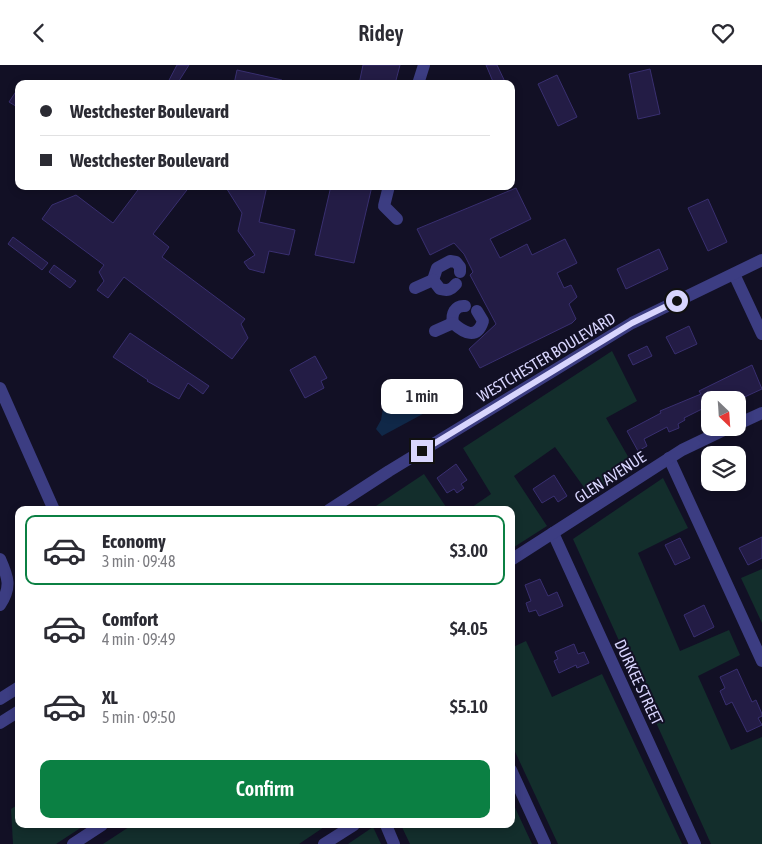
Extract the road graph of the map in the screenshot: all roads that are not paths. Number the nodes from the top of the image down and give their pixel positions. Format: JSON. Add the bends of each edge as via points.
{"nodes":[{"id":1,"x":424,"y":65,"type":"edge"},
{"id":2,"x":419,"y":80,"type":"edge"},
{"id":3,"x":387,"y":190,"type":"edge"},
{"id":4,"x":397,"y":219,"type":"dead end"},
{"id":5,"x":762,"y":260,"type":"edge"},
{"id":6,"x":734,"y":274,"type":"junction"},
{"id":7,"x":433,"y":280,"type":"junction"},
{"id":8,"x":415,"y":288,"type":"dead end"},
{"id":9,"x":453,"y":323,"type":"junction"},
{"id":10,"x":435,"y":331,"type":"dead end"},
{"id":11,"x":762,"y":335,"type":"edge"},
{"id":12,"x":0,"y":388,"type":"edge"},
{"id":13,"x":762,"y":413,"type":"edge"},
{"id":14,"x":746,"y":420,"type":"edge"},
{"id":15,"x":711,"y":436,"type":"edge"},
{"id":16,"x":669,"y":458,"type":"junction"},
{"id":17,"x":52,"y":506,"type":"edge"},
{"id":18,"x":335,"y":506,"type":"edge"},
{"id":19,"x":553,"y":533,"type":"junction"},
{"id":20,"x":515,"y":557,"type":"edge"},
{"id":21,"x":0,"y":559,"type":"edge"},
{"id":22,"x":0,"y":605,"type":"edge"},
{"id":23,"x":762,"y":661,"type":"edge"},
{"id":24,"x":15,"y":690,"type":"edge"},
{"id":25,"x":0,"y":699,"type":"edge"},
{"id":26,"x":15,"y":714,"type":"edge"},
{"id":27,"x":0,"y":723,"type":"edge"},
{"id":28,"x":515,"y":780,"type":"edge"},
{"id":29,"x":97,"y":828,"type":"edge"},
{"id":30,"x":349,"y":828,"type":"edge"},
{"id":31,"x":387,"y":828,"type":"edge"},
{"id":32,"x":73,"y":844,"type":"edge"},
{"id":33,"x":324,"y":844,"type":"edge"},
{"id":34,"x":394,"y":844,"type":"edge"},
{"id":35,"x":545,"y":844,"type":"edge"},
{"id":36,"x":695,"y":844,"type":"edge"}],
"edges":[{"from":1,"to":2,"type":"street"},
{"from":3,"to":4,"type":"street","via":[[384,206]]},
{"from":5,"to":6,"type":"street","name":"WESTCHESTER BOULEVARD"},
{"from":6,"to":11,"type":"street"},
{"from":6,"to":18,"type":"street","name":"WESTCHESTER BOULEVARD","via":[[632,323]]},
{"from":7,"to":7,"type":"street","via":[[437,269],[450,261],[460,267],[452,289],[440,289]]},
{"from":7,"to":8,"type":"street"},
{"from":9,"to":9,"type":"street","via":[[460,330],[471,333],[481,328],[483,321],[471,308],[462,306],[454,311]]},
{"from":9,"to":10,"type":"street"},
{"from":12,"to":17,"type":"street"},
{"from":13,"to":14,"type":"street"},
{"from":15,"to":16,"type":"street","name":"GLEN AVENUE"},
{"from":16,"to":19,"type":"street","name":"GLEN AVENUE"},
{"from":16,"to":23,"type":"street"},
{"from":19,"to":20,"type":"street","name":"GLEN AVENUE"},
{"from":19,"to":36,"type":"street","name":"DURKEE STREET"},
{"from":21,"to":22,"type":"street","via":[[8,583],[6,596]]},
{"from":24,"to":25,"type":"street"},
{"from":26,"to":27,"type":"street"},
{"from":28,"to":35,"type":"street"},
{"from":29,"to":32,"type":"street"},
{"from":30,"to":33,"type":"street"},
{"from":31,"to":34,"type":"street"}]}
